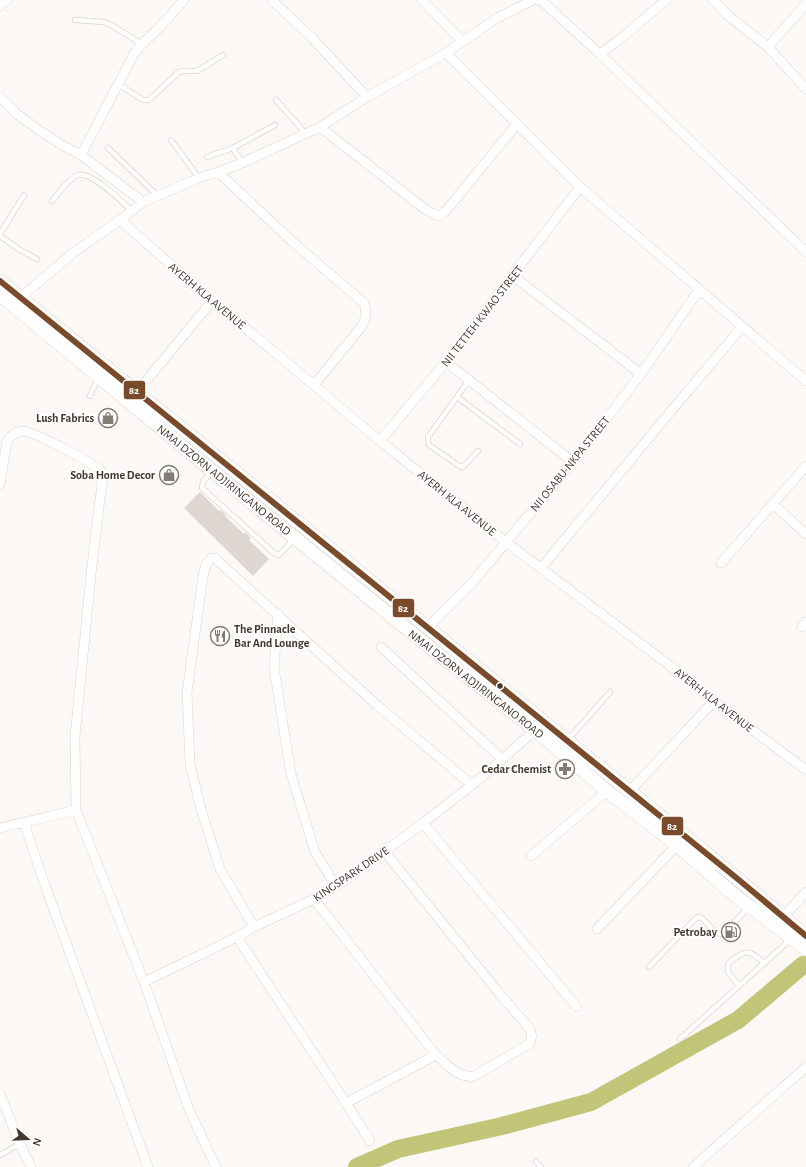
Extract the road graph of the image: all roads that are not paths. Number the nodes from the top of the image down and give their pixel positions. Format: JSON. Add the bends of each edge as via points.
{"nodes":[{"id":1,"x":7,"y":0,"type":"edge"},
{"id":2,"x":184,"y":0,"type":"edge"},
{"id":3,"x":272,"y":0,"type":"edge"},
{"id":4,"x":422,"y":0,"type":"edge"},
{"id":5,"x":533,"y":0,"type":"edge"},
{"id":6,"x":539,"y":0,"type":"edge"},
{"id":7,"x":666,"y":0,"type":"edge"},
{"id":8,"x":713,"y":0,"type":"edge"},
{"id":9,"x":806,"y":4,"type":"edge"},
{"id":10,"x":0,"y":6,"type":"edge"},
{"id":11,"x":75,"y":20,"type":"dead end"},
{"id":12,"x":462,"y":41,"type":"junction"},
{"id":13,"x":142,"y":44,"type":"junction"},
{"id":14,"x":768,"y":47,"type":"junction"},
{"id":15,"x":446,"y":53,"type":"junction"},
{"id":16,"x":600,"y":54,"type":"junction"},
{"id":17,"x":223,"y":55,"type":"dead end"},
{"id":18,"x":118,"y":84,"type":"junction"},
{"id":19,"x":806,"y":89,"type":"edge"},
{"id":20,"x":0,"y":97,"type":"edge"},
{"id":21,"x":367,"y":97,"type":"junction"},
{"id":22,"x":276,"y":100,"type":"dead end"},
{"id":23,"x":517,"y":124,"type":"junction"},
{"id":24,"x":275,"y":125,"type":"dead end"},
{"id":25,"x":320,"y":127,"type":"junction"},
{"id":26,"x":306,"y":134,"type":"junction"},
{"id":27,"x":171,"y":140,"type":"dead end"},
{"id":28,"x":108,"y":148,"type":"dead end"},
{"id":29,"x":234,"y":148,"type":"junction"},
{"id":30,"x":81,"y":155,"type":"junction"},
{"id":31,"x":207,"y":157,"type":"dead end"},
{"id":32,"x":242,"y":163,"type":"junction"},
{"id":33,"x":218,"y":172,"type":"junction"},
{"id":34,"x":199,"y":178,"type":"junction"},
{"id":35,"x":580,"y":187,"type":"junction"},
{"id":36,"x":24,"y":195,"type":"dead end"},
{"id":37,"x":158,"y":196,"type":"junction"},
{"id":38,"x":52,"y":201,"type":"dead end"},
{"id":39,"x":144,"y":202,"type":"junction"},
{"id":40,"x":132,"y":211,"type":"junction"},
{"id":41,"x":120,"y":220,"type":"junction"},
{"id":42,"x":0,"y":235,"type":"edge"},
{"id":43,"x":806,"y":252,"type":"edge"},
{"id":44,"x":37,"y":259,"type":"dead end"},
{"id":45,"x":513,"y":276,"type":"junction"},
{"id":46,"x":0,"y":281,"type":"edge"},
{"id":47,"x":699,"y":290,"type":"junction"},
{"id":48,"x":0,"y":295,"type":"edge"},
{"id":49,"x":20,"y":298,"type":"junction"},
{"id":50,"x":212,"y":301,"type":"junction"},
{"id":51,"x":742,"y":327,"type":"junction"},
{"id":52,"x":446,"y":362,"type":"junction"},
{"id":53,"x":641,"y":374,"type":"junction"},
{"id":54,"x":98,"y":378,"type":"junction"},
{"id":55,"x":469,"y":380,"type":"junction"},
{"id":56,"x":806,"y":381,"type":"edge"},
{"id":57,"x":314,"y":385,"type":"junction"},
{"id":58,"x":137,"y":392,"type":"junction"},
{"id":59,"x":90,"y":396,"type":"dead end"},
{"id":60,"x":457,"y":397,"type":"junction"},
{"id":61,"x":380,"y":441,"type":"junction"},
{"id":62,"x":520,"y":444,"type":"dead end"},
{"id":63,"x":478,"y":451,"type":"dead end"},
{"id":64,"x":202,"y":454,"type":"junction"},
{"id":65,"x":573,"y":462,"type":"junction"},
{"id":66,"x":806,"y":466,"type":"edge"},
{"id":67,"x":212,"y":470,"type":"junction"},
{"id":68,"x":0,"y":484,"type":"edge"},
{"id":69,"x":773,"y":504,"type":"junction"},
{"id":70,"x":806,"y":534,"type":"edge"},
{"id":71,"x":295,"y":538,"type":"junction"},
{"id":72,"x":506,"y":542,"type":"junction"},
{"id":73,"x":721,"y":563,"type":"dead end"},
{"id":74,"x":541,"y":568,"type":"junction"},
{"id":75,"x":278,"y":614,"type":"junction"},
{"id":76,"x":427,"y":628,"type":"junction"},
{"id":77,"x":382,"y":647,"type":"dead end"},
{"id":78,"x":610,"y":692,"type":"dead end"},
{"id":79,"x":714,"y":701,"type":"junction"},
{"id":80,"x":535,"y":730,"type":"junction"},
{"id":81,"x":567,"y":741,"type":"junction"},
{"id":82,"x":502,"y":759,"type":"junction"},
{"id":83,"x":806,"y":770,"type":"edge"},
{"id":84,"x":472,"y":785,"type":"junction"},
{"id":85,"x":606,"y":791,"type":"junction"},
{"id":86,"x":629,"y":792,"type":"junction"},
{"id":87,"x":76,"y":810,"type":"junction"},
{"id":88,"x":24,"y":823,"type":"junction"},
{"id":89,"x":423,"y":823,"type":"junction"},
{"id":90,"x":0,"y":828,"type":"edge"},
{"id":91,"x":677,"y":845,"type":"junction"},
{"id":92,"x":385,"y":852,"type":"junction"},
{"id":93,"x":531,"y":856,"type":"dead end"},
{"id":94,"x":336,"y":886,"type":"junction"},
{"id":95,"x":806,"y":892,"type":"edge"},
{"id":96,"x":314,"y":899,"type":"junction"},
{"id":97,"x":750,"y":907,"type":"junction"},
{"id":98,"x":784,"y":916,"type":"junction"},
{"id":99,"x":254,"y":927,"type":"junction"},
{"id":100,"x":597,"y":930,"type":"dead end"},
{"id":101,"x":806,"y":936,"type":"edge"},
{"id":102,"x":237,"y":937,"type":"junction"},
{"id":103,"x":792,"y":938,"type":"junction"},
{"id":104,"x":806,"y":949,"type":"edge"},
{"id":105,"x":764,"y":963,"type":"junction"},
{"id":106,"x":649,"y":967,"type":"dead end"},
{"id":107,"x":144,"y":982,"type":"junction"},
{"id":108,"x":739,"y":986,"type":"junction"},
{"id":109,"x":577,"y":1007,"type":"dead end"},
{"id":110,"x":680,"y":1039,"type":"dead end"},
{"id":111,"x":436,"y":1055,"type":"junction"},
{"id":112,"x":806,"y":1067,"type":"edge"},
{"id":113,"x":0,"y":1094,"type":"edge"},
{"id":114,"x":346,"y":1103,"type":"junction"},
{"id":115,"x":370,"y":1141,"type":"dead end"},
{"id":116,"x":20,"y":1144,"type":"junction"},
{"id":117,"x":0,"y":1155,"type":"edge"},
{"id":118,"x":536,"y":1162,"type":"dead end"},
{"id":119,"x":31,"y":1167,"type":"edge"},
{"id":120,"x":148,"y":1167,"type":"edge"},
{"id":121,"x":216,"y":1167,"type":"edge"},
{"id":122,"x":540,"y":1167,"type":"edge"},
{"id":123,"x":693,"y":1167,"type":"edge"}],
"edges":[{"from":1,"to":10,"type":"street"},
{"from":2,"to":13,"type":"street"},
{"from":3,"to":21,"type":"street"},
{"from":4,"to":12,"type":"street"},
{"from":5,"to":12,"type":"street","via":[[497,18]]},
{"from":6,"to":16,"type":"street"},
{"from":7,"to":16,"type":"street"},
{"from":8,"to":14,"type":"street"},
{"from":9,"to":14,"type":"street"},
{"from":11,"to":13,"type":"lane","via":[[104,22]]},
{"from":12,"to":15,"type":"street"},
{"from":13,"to":18,"type":"street"},
{"from":14,"to":19,"type":"street"},
{"from":15,"to":21,"type":"street"},
{"from":15,"to":23,"type":"street"},
{"from":16,"to":43,"type":"street"},
{"from":17,"to":18,"type":"lane","via":[[197,72],[179,72],[149,100],[144,100]]},
{"from":18,"to":30,"type":"street"},
{"from":20,"to":30,"type":"street","via":[[40,131]]},
{"from":21,"to":25,"type":"street"},
{"from":22,"to":26,"type":"lane"},
{"from":23,"to":25,"type":"street","via":[[445,212],[438,216],[426,210]]},
{"from":23,"to":35,"type":"street"},
{"from":24,"to":29,"type":"lane"},
{"from":25,"to":26,"type":"street"},
{"from":26,"to":32,"type":"street"},
{"from":27,"to":34,"type":"lane"},
{"from":28,"to":37,"type":"lane"},
{"from":29,"to":31,"type":"lane"},
{"from":29,"to":32,"type":"lane"},
{"from":30,"to":39,"type":"street"},
{"from":32,"to":33,"type":"street"},
{"from":33,"to":34,"type":"street"},
{"from":33,"to":57,"type":"street","via":[[295,244],[364,303],[366,319],[362,326]]},
{"from":34,"to":37,"type":"street"},
{"from":35,"to":45,"type":"street","name":"NII TETTEH KWAO STREET"},
{"from":35,"to":47,"type":"street"},
{"from":36,"to":42,"type":"lane"},
{"from":37,"to":39,"type":"street"},
{"from":38,"to":40,"type":"lane","via":[[72,179],[82,175],[104,186]]},
{"from":39,"to":40,"type":"street"},
{"from":40,"to":41,"type":"street"},
{"from":41,"to":49,"type":"street","via":[[73,253]]},
{"from":41,"to":50,"type":"street","name":"AYERH KLA AVENUE"},
{"from":42,"to":44,"type":"lane"},
{"from":45,"to":52,"type":"street","name":"NII TETTEH KWAO STREET"},
{"from":45,"to":53,"type":"street"},
{"from":46,"to":49,"type":"main road","name":"NMAI DZORN ADJIRINGANO ROAD"},
{"from":47,"to":51,"type":"street"},
{"from":47,"to":53,"type":"street","name":"NII OSABU-NKPA STREET"},
{"from":48,"to":54,"type":"main road","name":"NMAI DZORN ADJIRINGANO ROAD"},
{"from":49,"to":58,"type":"main road","name":"NMAI DZORN ADJIRINGANO ROAD"},
{"from":50,"to":57,"type":"street","name":"AYERH KLA AVENUE"},
{"from":50,"to":58,"type":"street"},
{"from":51,"to":56,"type":"street"},
{"from":51,"to":74,"type":"street"},
{"from":52,"to":55,"type":"street"},
{"from":52,"to":61,"type":"street","name":"NII TETTEH KWAO STREET"},
{"from":53,"to":65,"type":"street","name":"NII OSABU-NKPA STREET"},
{"from":54,"to":59,"type":"lane"},
{"from":54,"to":64,"type":"main road","name":"NMAI DZORN ADJIRINGANO ROAD"},
{"from":55,"to":60,"type":"lane"},
{"from":55,"to":65,"type":"street"},
{"from":57,"to":61,"type":"street","name":"AYERH KLA AVENUE"},
{"from":58,"to":64,"type":"main road","name":"NMAI DZORN ADJIRINGANO ROAD"},
{"from":60,"to":62,"type":"lane"},
{"from":60,"to":63,"type":"lane","via":[[428,437],[429,445],[460,467]]},
{"from":61,"to":72,"type":"street","name":"AYERH KLA AVENUE"},
{"from":64,"to":67,"type":"main road","name":"NMAI DZORN ADJIRINGANO ROAD"},
{"from":64,"to":76,"type":"main road","name":"NMAI DZORN ADJIRINGANO ROAD"},
{"from":65,"to":72,"type":"street","name":"NII OSABU-NKPA STREET"},
{"from":66,"to":69,"type":"street"},
{"from":67,"to":71,"type":"main road","name":"NMAI DZORN ADJIRINGANO ROAD"},
{"from":67,"to":71,"type":"lane","via":[[203,482],[202,488],[275,554],[280,554]]},
{"from":68,"to":87,"type":"street","via":[[7,441],[16,432],[24,431],[65,450],[99,469],[103,475],[75,736]]},
{"from":69,"to":70,"type":"street"},
{"from":69,"to":73,"type":"street"},
{"from":71,"to":80,"type":"main road","name":"NMAI DZORN ADJIRINGANO ROAD"},
{"from":72,"to":74,"type":"street","name":"AYERH KLA AVENUE"},
{"from":72,"to":76,"type":"street","name":"NII OSABU-NKPA STREET","via":[[471,584]]},
{"from":74,"to":79,"type":"street","name":"AYERH KLA AVENUE"},
{"from":75,"to":84,"type":"street","via":[[378,706]]},
{"from":75,"to":94,"type":"street","via":[[274,668],[291,774],[315,852]]},
{"from":75,"to":99,"type":"street","via":[[215,558],[209,561],[203,576],[188,692],[190,764],[220,869]]},
{"from":76,"to":81,"type":"main road","name":"NMAI DZORN ADJIRINGANO ROAD"},
{"from":77,"to":82,"type":"street"},
{"from":78,"to":81,"type":"lane"},
{"from":79,"to":83,"type":"street","name":"AYERH KLA AVENUE"},
{"from":79,"to":86,"type":"street"},
{"from":80,"to":82,"type":"street","name":"KINGSPARK DRIVE"},
{"from":80,"to":85,"type":"main road","name":"NMAI DZORN ADJIRINGANO ROAD"},
{"from":81,"to":86,"type":"main road","name":"NMAI DZORN ADJIRINGANO ROAD"},
{"from":82,"to":84,"type":"street","name":"KINGSPARK DRIVE"},
{"from":84,"to":89,"type":"street","name":"KINGSPARK DRIVE"},
{"from":85,"to":91,"type":"main road","name":"NMAI DZORN ADJIRINGANO ROAD"},
{"from":85,"to":93,"type":"street"},
{"from":86,"to":98,"type":"main road","name":"NMAI DZORN ADJIRINGANO ROAD"},
{"from":87,"to":88,"type":"street"},
{"from":87,"to":107,"type":"street"},
{"from":88,"to":90,"type":"street"},
{"from":88,"to":120,"type":"street"},
{"from":89,"to":92,"type":"street","name":"KINGSPARK DRIVE"},
{"from":89,"to":109,"type":"street"},
{"from":91,"to":97,"type":"main road","name":"NMAI DZORN ADJIRINGANO ROAD"},
{"from":91,"to":100,"type":"street"},
{"from":92,"to":94,"type":"street","name":"KINGSPARK DRIVE"},
{"from":92,"to":111,"type":"street","via":[[532,1033],[529,1044],[474,1076],[459,1074]]},
{"from":94,"to":96,"type":"street","name":"KINGSPARK DRIVE"},
{"from":95,"to":98,"type":"street"},
{"from":96,"to":99,"type":"street","name":"KINGSPARK DRIVE"},
{"from":96,"to":111,"type":"street"},
{"from":97,"to":103,"type":"main road","name":"NMAI DZORN ADJIRINGANO ROAD"},
{"from":97,"to":106,"type":"lane","via":[[723,934],[716,933],[700,917],[696,918]]},
{"from":98,"to":101,"type":"main road","name":"NMAI DZORN ADJIRINGANO ROAD"},
{"from":99,"to":102,"type":"street","name":"KINGSPARK DRIVE"},
{"from":102,"to":107,"type":"street","name":"KINGSPARK DRIVE"},
{"from":102,"to":114,"type":"street"},
{"from":103,"to":104,"type":"main road","name":"NMAI DZORN ADJIRINGANO ROAD"},
{"from":103,"to":105,"type":"lane"},
{"from":105,"to":108,"type":"lane"},
{"from":105,"to":108,"type":"lane","via":[[755,955],[746,952],[728,964],[728,972]]},
{"from":107,"to":121,"type":"street","via":[[190,1112]]},
{"from":108,"to":110,"type":"lane"},
{"from":111,"to":114,"type":"street"},
{"from":112,"to":123,"type":"street"},
{"from":113,"to":116,"type":"street"},
{"from":114,"to":115,"type":"street"},
{"from":116,"to":117,"type":"lane"},
{"from":116,"to":119,"type":"street"},
{"from":118,"to":122,"type":"lane"}]}
